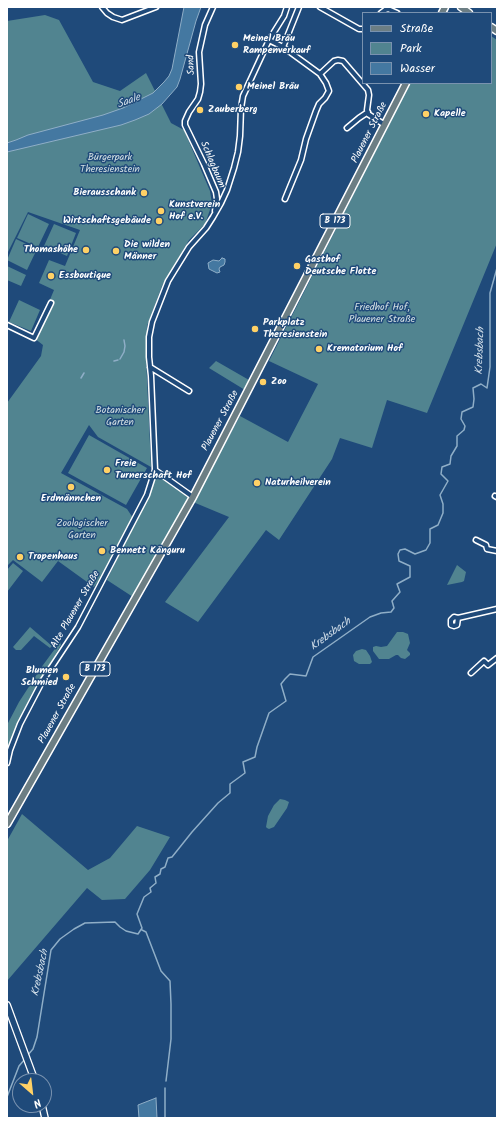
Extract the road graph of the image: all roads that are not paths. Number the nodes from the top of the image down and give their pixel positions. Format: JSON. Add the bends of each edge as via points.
{"nodes":[{"id":1,"x":102,"y":7,"type":"edge"},
{"id":2,"x":156,"y":7,"type":"edge"},
{"id":3,"x":213,"y":7,"type":"edge"},
{"id":4,"x":287,"y":7,"type":"edge"},
{"id":5,"x":299,"y":7,"type":"edge"},
{"id":6,"x":320,"y":7,"type":"edge"},
{"id":7,"x":382,"y":12,"type":"edge"},
{"id":8,"x":394,"y":12,"type":"edge"},
{"id":9,"x":362,"y":29,"type":"edge"},
{"id":10,"x":269,"y":40,"type":"junction"},
{"id":11,"x":283,"y":47,"type":"junction"},
{"id":12,"x":320,"y":74,"type":"junction"},
{"id":13,"x":362,"y":83,"type":"edge"},
{"id":14,"x":363,"y":84,"type":"edge"},
{"id":15,"x":406,"y":84,"type":"edge"},
{"id":16,"x":368,"y":112,"type":"junction"},
{"id":17,"x":185,"y":121,"type":"joint"},
{"id":18,"x":385,"y":125,"type":"junction"},
{"id":19,"x":348,"y":128,"type":"dead end"},
{"id":20,"x":284,"y":200,"type":"dead end"},
{"id":21,"x":213,"y":217,"type":"junction"},
{"id":22,"x":51,"y":303,"type":"dead end"},
{"id":23,"x":7,"y":326,"type":"edge"},
{"id":24,"x":150,"y":368,"type":"junction"},
{"id":25,"x":189,"y":391,"type":"dead end"},
{"id":26,"x":155,"y":470,"type":"junction"},
{"id":27,"x":193,"y":497,"type":"junction"},
{"id":28,"x":476,"y":540,"type":"dead end"},
{"id":29,"x":497,"y":551,"type":"edge"},
{"id":30,"x":497,"y":609,"type":"edge"},
{"id":31,"x":458,"y":618,"type":"dead end"},
{"id":32,"x":497,"y":658,"type":"edge"},
{"id":33,"x":471,"y":672,"type":"dead end"},
{"id":34,"x":7,"y":763,"type":"edge"},
{"id":35,"x":8,"y":819,"type":"edge"},
{"id":36,"x":7,"y":1005,"type":"edge"},
{"id":37,"x":32,"y":1073,"type":"edge"}],
"edges":[{"from":1,"to":2,"type":"street","via":[[113,17],[122,20]]},
{"from":3,"to":17,"type":"street","name":"Sand","via":[[205,25],[199,52],[200,92]]},
{"from":4,"to":10,"type":"street","name":"Alte Plauener Straße"},
{"from":5,"to":11,"type":"street"},
{"from":6,"to":9,"type":"street"},
{"from":7,"to":8,"type":"street"},
{"from":10,"to":11,"type":"street"},
{"from":10,"to":21,"type":"street","name":"Alte Plauener Straße","via":[[243,96],[238,152],[221,203]]},
{"from":11,"to":12,"type":"street"},
{"from":12,"to":13,"type":"street","via":[[334,61],[344,61]]},
{"from":12,"to":20,"type":"street","via":[[328,87],[328,95],[316,111],[301,160]]},
{"from":14,"to":16,"type":"street","via":[[369,95]]},
{"from":15,"to":18,"type":"main road","name":"Plauener Straße","number":"B 173"},
{"from":16,"to":18,"type":"street"},
{"from":16,"to":19,"type":"street"},
{"from":17,"to":21,"type":"street","name":"Schlagbaum","via":[[216,192]]},
{"from":18,"to":27,"type":"main road","name":"Plauener Straße","number":"B 173"},
{"from":21,"to":24,"type":"street","name":"Alte Plauener Straße","via":[[189,247],[168,281],[152,322]]},
{"from":22,"to":23,"type":"street","via":[[34,338]]},
{"from":24,"to":25,"type":"street"},
{"from":24,"to":26,"type":"street","name":"Alte Plauener Straße"},
{"from":26,"to":27,"type":"street"},
{"from":26,"to":34,"type":"street","name":"Alte Plauener Straße","via":[[147,495],[92,601],[43,680],[20,724]]},
{"from":27,"to":35,"type":"main road","name":"Plauener Straße","number":"B 173"},
{"from":28,"to":29,"type":"street","via":[[486,545],[487,549]]},
{"from":30,"to":31,"type":"street"},
{"from":32,"to":33,"type":"street","via":[[488,665],[484,661]]},
{"from":36,"to":37,"type":"street"}]}
